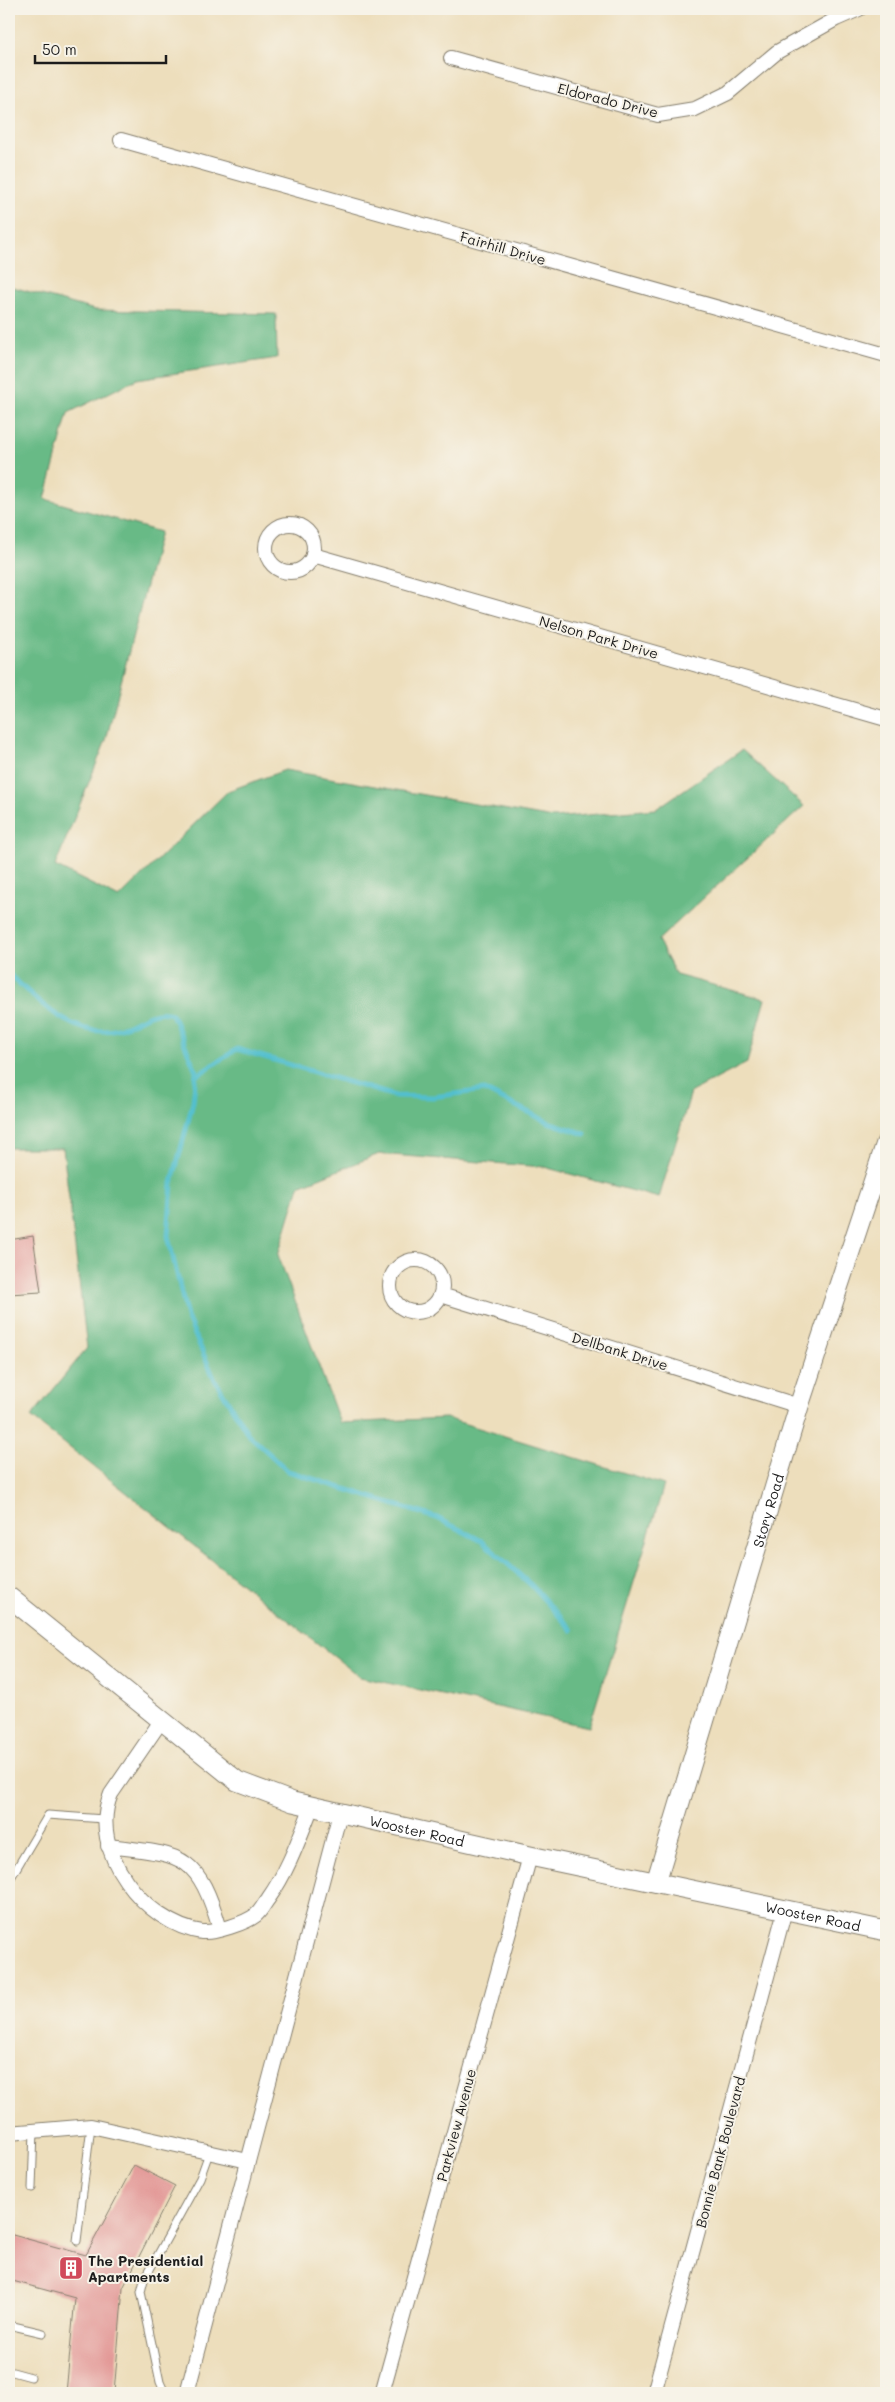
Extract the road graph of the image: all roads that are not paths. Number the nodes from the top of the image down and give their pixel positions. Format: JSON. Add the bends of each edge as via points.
{"nodes":[{"id":1,"x":859,"y":9,"type":"edge"},
{"id":2,"x":451,"y":58,"type":"dead end"},
{"id":3,"x":120,"y":140,"type":"dead end"},
{"id":4,"x":886,"y":355,"type":"edge"},
{"id":5,"x":313,"y":555,"type":"dead end"},
{"id":6,"x":886,"y":719,"type":"edge"},
{"id":7,"x":886,"y":1143,"type":"edge"},
{"id":8,"x":441,"y":1295,"type":"dead end"},
{"id":9,"x":799,"y":1406,"type":"junction"},
{"id":10,"x":9,"y":1597,"type":"edge"},
{"id":11,"x":161,"y":1721,"type":"junction"},
{"id":12,"x":312,"y":1806,"type":"junction"},
{"id":13,"x":340,"y":1813,"type":"junction"},
{"id":14,"x":104,"y":1819,"type":"junction"},
{"id":15,"x":108,"y":1846,"type":"junction"},
{"id":16,"x":530,"y":1856,"type":"junction"},
{"id":17,"x":9,"y":1881,"type":"edge"},
{"id":18,"x":656,"y":1882,"type":"junction"},
{"id":19,"x":786,"y":1910,"type":"junction"},
{"id":20,"x":220,"y":1929,"type":"junction"},
{"id":21,"x":886,"y":1931,"type":"edge"},
{"id":22,"x":91,"y":2126,"type":"junction"},
{"id":23,"x":34,"y":2131,"type":"junction"},
{"id":24,"x":9,"y":2133,"type":"edge"},
{"id":25,"x":209,"y":2153,"type":"junction"},
{"id":26,"x":248,"y":2161,"type":"junction"},
{"id":27,"x":32,"y":2188,"type":"dead end"},
{"id":28,"x":78,"y":2241,"type":"dead end"},
{"id":29,"x":9,"y":2325,"type":"edge"},
{"id":30,"x":44,"y":2333,"type":"dead end"},
{"id":31,"x":9,"y":2371,"type":"edge"},
{"id":32,"x":31,"y":2377,"type":"dead end"},
{"id":33,"x":165,"y":2393,"type":"edge"},
{"id":34,"x":187,"y":2393,"type":"edge"},
{"id":35,"x":382,"y":2393,"type":"edge"},
{"id":36,"x":654,"y":2393,"type":"edge"}],
"edges":[{"from":1,"to":2,"type":"street","name":"Eldorado Drive","via":[[777,52],[728,94],[695,109],[658,114]]},
{"from":3,"to":4,"type":"street","name":"Fairhill Drive"},
{"from":5,"to":6,"type":"street","name":"Nelson Park Drive"},
{"from":7,"to":9,"type":"main road","name":"Story Road"},
{"from":8,"to":9,"type":"street","name":"Dellbank Drive"},
{"from":9,"to":18,"type":"main road","name":"Story Road"},
{"from":10,"to":11,"type":"main road","name":"Wooster Road"},
{"from":11,"to":12,"type":"main road","name":"Wooster Road","via":[[237,1781]]},
{"from":11,"to":14,"type":"street","via":[[111,1794]]},
{"from":12,"to":13,"type":"main road","name":"Wooster Road"},
{"from":12,"to":20,"type":"street","via":[[291,1860],[257,1914]]},
{"from":13,"to":16,"type":"main road","name":"Wooster Road"},
{"from":13,"to":26,"type":"street"},
{"from":14,"to":15,"type":"street"},
{"from":14,"to":17,"type":"lane","via":[[48,1815]]},
{"from":15,"to":20,"type":"street","via":[[118,1870],[151,1908],[178,1924],[203,1932]]},
{"from":15,"to":20,"type":"street","via":[[163,1852],[190,1865],[202,1879]]},
{"from":16,"to":18,"type":"main road","name":"Wooster Road"},
{"from":16,"to":35,"type":"street","name":"Parkview Avenue"},
{"from":18,"to":19,"type":"main road","name":"Wooster Road"},
{"from":19,"to":21,"type":"main road","name":"Wooster Road"},
{"from":19,"to":36,"type":"street","name":"Bonnie Bank Boulevard"},
{"from":22,"to":23,"type":"street"},
{"from":22,"to":25,"type":"street"},
{"from":22,"to":28,"type":"lane"},
{"from":23,"to":24,"type":"street"},
{"from":23,"to":27,"type":"lane"},
{"from":25,"to":26,"type":"street"},
{"from":25,"to":33,"type":"lane","via":[[200,2178],[140,2292]]},
{"from":26,"to":34,"type":"street"},
{"from":29,"to":30,"type":"lane"},
{"from":31,"to":32,"type":"lane"}]}
